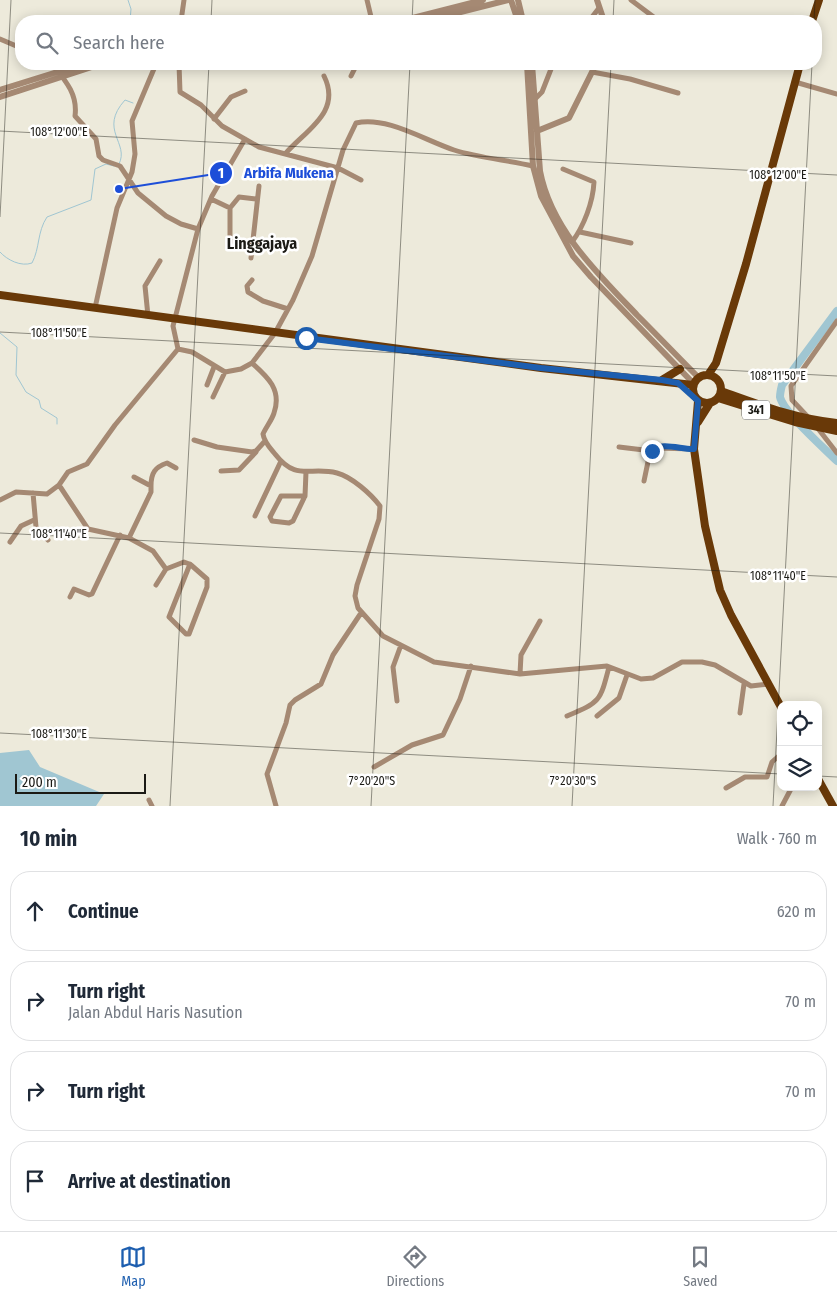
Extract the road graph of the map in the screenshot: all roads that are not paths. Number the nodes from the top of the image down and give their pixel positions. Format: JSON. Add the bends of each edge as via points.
{"nodes":[{"id":1,"x":184,"y":0,"type":"edge"},
{"id":2,"x":367,"y":0,"type":"edge"},
{"id":3,"x":483,"y":0,"type":"edge"},
{"id":4,"x":510,"y":0,"type":"edge"},
{"id":5,"x":518,"y":0,"type":"edge"},
{"id":6,"x":597,"y":0,"type":"edge"},
{"id":7,"x":631,"y":0,"type":"edge"},
{"id":8,"x":819,"y":0,"type":"edge"},
{"id":9,"x":599,"y":8,"type":"junction"},
{"id":10,"x":182,"y":15,"type":"edge"},
{"id":11,"x":371,"y":15,"type":"edge"},
{"id":12,"x":425,"y":15,"type":"edge"},
{"id":13,"x":449,"y":15,"type":"edge"},
{"id":14,"x":516,"y":15,"type":"edge"},
{"id":15,"x":522,"y":15,"type":"edge"},
{"id":16,"x":594,"y":15,"type":"edge"},
{"id":17,"x":602,"y":15,"type":"edge"},
{"id":18,"x":651,"y":15,"type":"edge"},
{"id":19,"x":814,"y":15,"type":"edge"},
{"id":20,"x":0,"y":39,"type":"edge"},
{"id":21,"x":15,"y":45,"type":"edge"},
{"id":22,"x":57,"y":70,"type":"edge"},
{"id":23,"x":69,"y":70,"type":"edge"},
{"id":24,"x":76,"y":70,"type":"edge"},
{"id":25,"x":153,"y":70,"type":"edge"},
{"id":26,"x":179,"y":70,"type":"edge"},
{"id":27,"x":354,"y":70,"type":"edge"},
{"id":28,"x":528,"y":70,"type":"edge"},
{"id":29,"x":532,"y":70,"type":"edge"},
{"id":30,"x":551,"y":70,"type":"edge"},
{"id":31,"x":798,"y":70,"type":"edge"},
{"id":32,"x":592,"y":72,"type":"joint"},
{"id":33,"x":60,"y":74,"type":"junction"},
{"id":34,"x":324,"y":76,"type":"dead end"},
{"id":35,"x":351,"y":76,"type":"dead end"},
{"id":36,"x":795,"y":82,"type":"junction"},
{"id":37,"x":0,"y":90,"type":"edge"},
{"id":38,"x":245,"y":91,"type":"dead end"},
{"id":39,"x":678,"y":93,"type":"dead end"},
{"id":40,"x":837,"y":94,"type":"edge"},
{"id":41,"x":0,"y":97,"type":"edge"},
{"id":42,"x":533,"y":104,"type":"junction"},
{"id":43,"x":214,"y":119,"type":"junction"},
{"id":44,"x":537,"y":131,"type":"junction"},
{"id":45,"x":245,"y":139,"type":"junction"},
{"id":46,"x":286,"y":153,"type":"junction"},
{"id":47,"x":533,"y":166,"type":"junction"},
{"id":48,"x":338,"y":168,"type":"junction"},
{"id":49,"x":563,"y":169,"type":"dead end"},
{"id":50,"x":128,"y":180,"type":"junction"},
{"id":51,"x":360,"y":180,"type":"dead end"},
{"id":52,"x":259,"y":186,"type":"dead end"},
{"id":53,"x":211,"y":197,"type":"junction"},
{"id":54,"x":256,"y":199,"type":"junction"},
{"id":55,"x":231,"y":207,"type":"junction"},
{"id":56,"x":555,"y":217,"type":"junction"},
{"id":57,"x":198,"y":229,"type":"junction"},
{"id":58,"x":580,"y":232,"type":"junction"},
{"id":59,"x":251,"y":241,"type":"junction"},
{"id":60,"x":262,"y":242,"type":"dead end"},
{"id":61,"x":572,"y":242,"type":"junction"},
{"id":62,"x":631,"y":243,"type":"dead end"},
{"id":63,"x":251,"y":258,"type":"dead end"},
{"id":64,"x":160,"y":261,"type":"dead end"},
{"id":65,"x":597,"y":274,"type":"junction"},
{"id":66,"x":590,"y":277,"type":"junction"},
{"id":67,"x":252,"y":280,"type":"dead end"},
{"id":68,"x":0,"y":295,"type":"edge"},
{"id":69,"x":95,"y":308,"type":"junction"},
{"id":70,"x":288,"y":309,"type":"junction"},
{"id":71,"x":148,"y":316,"type":"junction"},
{"id":72,"x":174,"y":320,"type":"junction"},
{"id":73,"x":837,"y":321,"type":"edge"},
{"id":74,"x":275,"y":333,"type":"junction"},
{"id":75,"x":178,"y":349,"type":"junction"},
{"id":76,"x":252,"y":363,"type":"junction"},
{"id":77,"x":716,"y":363,"type":"junction"},
{"id":78,"x":214,"y":367,"type":"junction"},
{"id":79,"x":680,"y":369,"type":"junction"},
{"id":80,"x":224,"y":372,"type":"junction"},
{"id":81,"x":708,"y":375,"type":"junction"},
{"id":82,"x":662,"y":380,"type":"junction"},
{"id":83,"x":717,"y":380,"type":"junction"},
{"id":84,"x":695,"y":382,"type":"junction"},
{"id":85,"x":678,"y":383,"type":"junction"},
{"id":86,"x":208,"y":385,"type":"dead end"},
{"id":87,"x":719,"y":395,"type":"junction"},
{"id":88,"x":213,"y":397,"type":"dead end"},
{"id":89,"x":696,"y":398,"type":"junction"},
{"id":90,"x":710,"y":403,"type":"junction"},
{"id":91,"x":775,"y":414,"type":"junction"},
{"id":92,"x":797,"y":420,"type":"junction"},
{"id":93,"x":837,"y":423,"type":"edge"},
{"id":94,"x":697,"y":424,"type":"junction"},
{"id":95,"x":814,"y":425,"type":"junction"},
{"id":96,"x":837,"y":431,"type":"edge"},
{"id":97,"x":194,"y":440,"type":"dead end"},
{"id":98,"x":265,"y":441,"type":"junction"},
{"id":99,"x":618,"y":447,"type":"dead end"},
{"id":100,"x":694,"y":449,"type":"junction"},
{"id":101,"x":256,"y":451,"type":"junction"},
{"id":102,"x":652,"y":451,"type":"junction"},
{"id":103,"x":837,"y":453,"type":"edge"},
{"id":104,"x":281,"y":461,"type":"junction"},
{"id":105,"x":176,"y":468,"type":"dead end"},
{"id":106,"x":221,"y":471,"type":"dead end"},
{"id":107,"x":306,"y":472,"type":"junction"},
{"id":108,"x":134,"y":477,"type":"dead end"},
{"id":109,"x":644,"y":481,"type":"dead end"},
{"id":110,"x":59,"y":485,"type":"junction"},
{"id":111,"x":151,"y":486,"type":"junction"},
{"id":112,"x":33,"y":493,"type":"junction"},
{"id":113,"x":305,"y":496,"type":"junction"},
{"id":114,"x":0,"y":500,"type":"edge"},
{"id":115,"x":256,"y":516,"type":"dead end"},
{"id":116,"x":34,"y":520,"type":"junction"},
{"id":117,"x":120,"y":535,"type":"junction"},
{"id":118,"x":129,"y":538,"type":"junction"},
{"id":119,"x":48,"y":540,"type":"dead end"},
{"id":120,"x":10,"y":542,"type":"dead end"},
{"id":121,"x":190,"y":564,"type":"junction"},
{"id":122,"x":166,"y":568,"type":"junction"},
{"id":123,"x":156,"y":586,"type":"dead end"},
{"id":124,"x":70,"y":598,"type":"dead end"},
{"id":125,"x":361,"y":613,"type":"junction"},
{"id":126,"x":540,"y":621,"type":"dead end"},
{"id":127,"x":401,"y":645,"type":"junction"},
{"id":128,"x":471,"y":666,"type":"junction"},
{"id":129,"x":609,"y":667,"type":"junction"},
{"id":130,"x":520,"y":674,"type":"junction"},
{"id":131,"x":626,"y":675,"type":"junction"},
{"id":132,"x":744,"y":684,"type":"junction"},
{"id":133,"x":769,"y":684,"type":"junction"},
{"id":134,"x":397,"y":701,"type":"dead end"},
{"id":135,"x":778,"y":701,"type":"edge"},
{"id":136,"x":740,"y":713,"type":"dead end"},
{"id":137,"x":567,"y":716,"type":"dead end"},
{"id":138,"x":597,"y":716,"type":"dead end"},
{"id":139,"x":777,"y":758,"type":"edge"},
{"id":140,"x":374,"y":767,"type":"dead end"},
{"id":141,"x":822,"y":786,"type":"edge"},
{"id":142,"x":726,"y":788,"type":"dead end"},
{"id":143,"x":790,"y":791,"type":"edge"},
{"id":144,"x":275,"y":806,"type":"edge"},
{"id":145,"x":782,"y":806,"type":"edge"},
{"id":146,"x":833,"y":806,"type":"edge"}],
"edges":[{"from":1,"to":10,"type":"street"},
{"from":2,"to":11,"type":"street"},
{"from":3,"to":12,"type":"street"},
{"from":4,"to":13,"type":"street"},
{"from":4,"to":14,"type":"street"},
{"from":5,"to":15,"type":"street"},
{"from":6,"to":9,"type":"street"},
{"from":7,"to":18,"type":"street"},
{"from":8,"to":19,"type":"main road"},
{"from":9,"to":16,"type":"street"},
{"from":9,"to":17,"type":"street"},
{"from":20,"to":21,"type":"street"},
{"from":22,"to":33,"type":"street"},
{"from":23,"to":33,"type":"street"},
{"from":24,"to":33,"type":"street"},
{"from":25,"to":50,"type":"street","via":[[132,120],[135,154]]},
{"from":26,"to":43,"type":"street","via":[[180,92],[201,105]]},
{"from":27,"to":35,"type":"street"},
{"from":28,"to":42,"type":"street"},
{"from":29,"to":42,"type":"street"},
{"from":30,"to":42,"type":"street"},
{"from":31,"to":36,"type":"main road"},
{"from":32,"to":39,"type":"street"},
{"from":32,"to":44,"type":"street","via":[[569,118]]},
{"from":33,"to":37,"type":"street"},
{"from":33,"to":41,"type":"street"},
{"from":33,"to":50,"type":"street","via":[[74,94],[77,103],[75,116],[96,139],[100,156],[118,165]]},
{"from":34,"to":46,"type":"street","via":[[330,89],[322,119]]},
{"from":36,"to":40,"type":"street"},
{"from":36,"to":77,"type":"main road"},
{"from":38,"to":43,"type":"street","via":[[231,97]]},
{"from":42,"to":44,"type":"street"},
{"from":42,"to":47,"type":"street"},
{"from":43,"to":45,"type":"street"},
{"from":44,"to":56,"type":"street","via":[[543,187]]},
{"from":45,"to":46,"type":"street","via":[[274,152]]},
{"from":45,"to":53,"type":"street"},
{"from":46,"to":48,"type":"street"},
{"from":47,"to":48,"type":"street","via":[[456,151],[388,123],[366,121],[352,128]]},
{"from":47,"to":56,"type":"street","via":[[537,187]]},
{"from":48,"to":51,"type":"street"},
{"from":48,"to":70,"type":"street","via":[[312,256]]},
{"from":49,"to":58,"type":"street","via":[[594,182]]},
{"from":50,"to":57,"type":"street","via":[[138,193],[166,216]]},
{"from":50,"to":69,"type":"street","via":[[117,208]]},
{"from":52,"to":54,"type":"street"},
{"from":53,"to":55,"type":"street"},
{"from":53,"to":57,"type":"street"},
{"from":54,"to":55,"type":"street","via":[[239,198]]},
{"from":54,"to":59,"type":"street"},
{"from":55,"to":59,"type":"street","via":[[230,241]]},
{"from":56,"to":61,"type":"street"},
{"from":56,"to":66,"type":"street","via":[[573,256]]},
{"from":57,"to":72,"type":"street"},
{"from":58,"to":61,"type":"street"},
{"from":58,"to":62,"type":"street"},
{"from":59,"to":60,"type":"street"},
{"from":59,"to":63,"type":"street"},
{"from":61,"to":65,"type":"street"},
{"from":64,"to":71,"type":"street","via":[[145,286]]},
{"from":65,"to":66,"type":"street"},
{"from":65,"to":84,"type":"street"},
{"from":66,"to":79,"type":"street"},
{"from":67,"to":70,"type":"street","via":[[248,292]]},
{"from":68,"to":69,"type":"main road"},
{"from":69,"to":71,"type":"main road"},
{"from":70,"to":74,"type":"street"},
{"from":71,"to":72,"type":"main road"},
{"from":72,"to":74,"type":"main road"},
{"from":72,"to":75,"type":"street","via":[[173,335]]},
{"from":73,"to":95,"type":"street","via":[[790,390],[792,400]]},
{"from":74,"to":76,"type":"street"},
{"from":74,"to":82,"type":"main road","via":[[541,368]]},
{"from":75,"to":78,"type":"street","via":[[192,352]]},
{"from":75,"to":110,"type":"street","via":[[115,425],[92,459],[81,468],[68,472]]},
{"from":76,"to":80,"type":"street","via":[[242,369]]},
{"from":76,"to":98,"type":"street","via":[[275,387],[276,408],[263,434]]},
{"from":77,"to":81,"type":"main road"},
{"from":77,"to":83,"type":"main road"},
{"from":78,"to":80,"type":"street"},
{"from":78,"to":86,"type":"street"},
{"from":79,"to":82,"type":"main road"},
{"from":79,"to":84,"type":"street"},
{"from":80,"to":88,"type":"street"},
{"from":81,"to":83,"type":"main road"},
{"from":81,"to":84,"type":"main road"},
{"from":82,"to":85,"type":"main road"},
{"from":83,"to":87,"type":"main road"},
{"from":84,"to":85,"type":"main road"},
{"from":84,"to":89,"type":"main road"},
{"from":85,"to":89,"type":"main road"},
{"from":87,"to":90,"type":"main road"},
{"from":87,"to":91,"type":"main road","number":"341"},
{"from":89,"to":90,"type":"main road"},
{"from":89,"to":94,"type":"main road"},
{"from":90,"to":94,"type":"main road"},
{"from":91,"to":92,"type":"main road","number":"341"},
{"from":91,"to":92,"type":"main road","number":"341","via":[[785,414]]},
{"from":92,"to":95,"type":"main road","number":"341"},
{"from":93,"to":95,"type":"main road","number":"341"},
{"from":94,"to":100,"type":"main road"},
{"from":95,"to":96,"type":"main road","number":"341"},
{"from":95,"to":103,"type":"street"},
{"from":97,"to":101,"type":"street","via":[[242,452]]},
{"from":98,"to":101,"type":"street"},
{"from":98,"to":104,"type":"street"},
{"from":99,"to":102,"type":"street"},
{"from":100,"to":102,"type":"street","via":[[661,446]]},
{"from":100,"to":133,"type":"main road","via":[[705,526],[720,590]]},
{"from":101,"to":106,"type":"street","via":[[239,470]]},
{"from":102,"to":109,"type":"street"},
{"from":104,"to":107,"type":"street","via":[[290,469]]},
{"from":104,"to":115,"type":"street"},
{"from":105,"to":111,"type":"street","via":[[167,463],[159,466],[151,476]]},
{"from":107,"to":113,"type":"street"},
{"from":107,"to":125,"type":"street","via":[[331,472],[343,476],[370,494],[380,506],[379,519],[356,590],[355,601]]},
{"from":108,"to":111,"type":"street"},
{"from":110,"to":112,"type":"street","via":[[47,494]]},
{"from":110,"to":117,"type":"street","via":[[88,528]]},
{"from":111,"to":118,"type":"street","via":[[146,505]]},
{"from":112,"to":114,"type":"street","via":[[16,492]]},
{"from":112,"to":116,"type":"street"},
{"from":113,"to":113,"type":"street","via":[[294,521],[272,521],[270,516],[281,496]]},
{"from":116,"to":119,"type":"street"},
{"from":116,"to":120,"type":"street","via":[[21,526]]},
{"from":117,"to":118,"type":"street"},
{"from":117,"to":124,"type":"street","via":[[92,594],[74,589]]},
{"from":118,"to":122,"type":"street","via":[[153,551]]},
{"from":121,"to":121,"type":"street","via":[[169,617],[188,634],[208,584],[207,579]]},
{"from":121,"to":122,"type":"street","via":[[184,562]]},
{"from":122,"to":123,"type":"street"},
{"from":125,"to":127,"type":"street","via":[[383,636]]},
{"from":125,"to":144,"type":"street","via":[[333,655],[320,684],[290,705],[267,774]]},
{"from":126,"to":130,"type":"street","via":[[521,655]]},
{"from":127,"to":128,"type":"street","via":[[438,664]]},
{"from":127,"to":134,"type":"street","via":[[393,667]]},
{"from":128,"to":130,"type":"street"},
{"from":128,"to":140,"type":"street","via":[[460,700],[443,735],[412,745]]},
{"from":129,"to":130,"type":"street"},
{"from":129,"to":131,"type":"street"},
{"from":129,"to":137,"type":"street","via":[[601,696],[593,705]]},
{"from":131,"to":132,"type":"street","via":[[646,679],[682,662],[702,662]]},
{"from":131,"to":138,"type":"street","via":[[619,698]]},
{"from":132,"to":133,"type":"street","via":[[754,687]]},
{"from":132,"to":136,"type":"street"},
{"from":133,"to":135,"type":"main road"},
{"from":139,"to":142,"type":"street","via":[[767,777],[745,777]]},
{"from":141,"to":146,"type":"main road"},
{"from":143,"to":145,"type":"street"}]}
